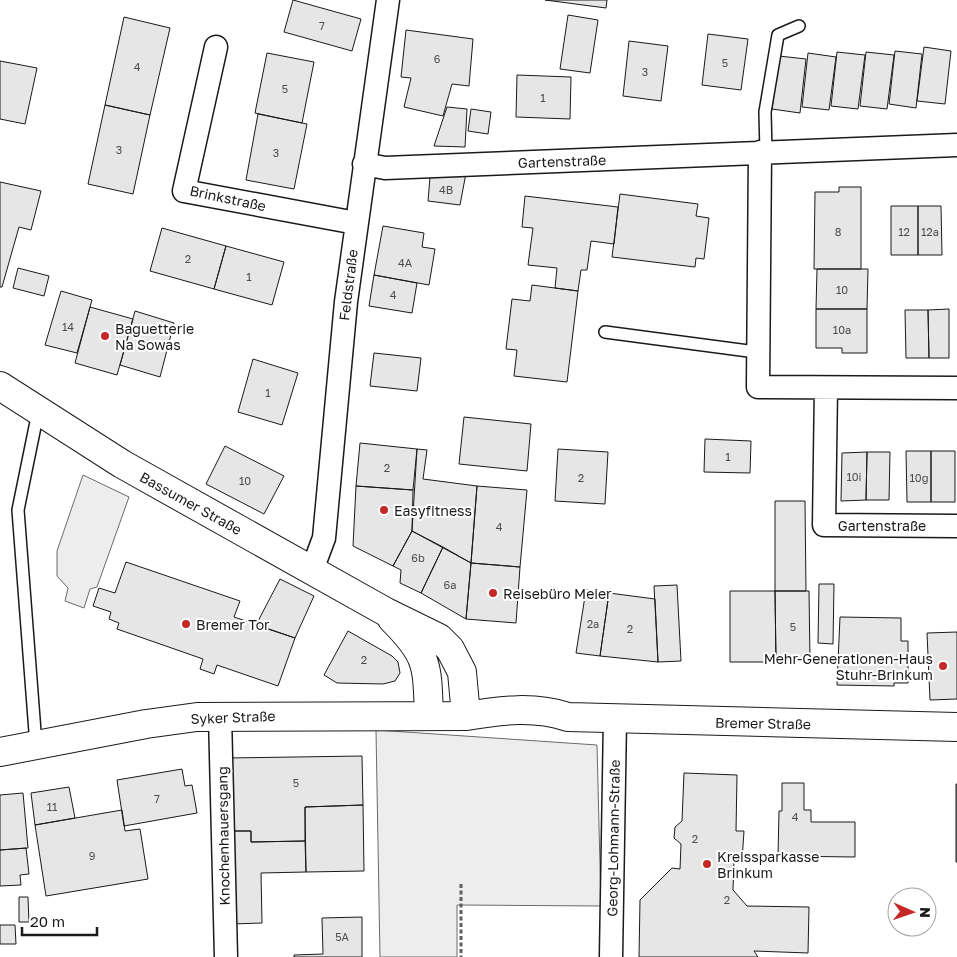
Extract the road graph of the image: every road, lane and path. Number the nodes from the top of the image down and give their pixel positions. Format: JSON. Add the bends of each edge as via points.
{"nodes":[{"id":1,"x":388,"y":0,"type":"edge"},
{"id":2,"x":798,"y":26,"type":"dead end"},
{"id":3,"x":216,"y":47,"type":"dead end"},
{"id":4,"x":957,"y":145,"type":"edge"},
{"id":5,"x":763,"y":152,"type":"junction"},
{"id":6,"x":364,"y":164,"type":"junction"},
{"id":7,"x":356,"y":223,"type":"junction"},
{"id":8,"x":605,"y":332,"type":"dead end"},
{"id":9,"x":756,"y":352,"type":"junction"},
{"id":10,"x":0,"y":386,"type":"edge"},
{"id":11,"x":826,"y":388,"type":"junction"},
{"id":12,"x":957,"y":388,"type":"edge"},
{"id":13,"x":38,"y":412,"type":"junction"},
{"id":14,"x":957,"y":526,"type":"edge"},
{"id":15,"x":312,"y":570,"type":"junction"},
{"id":16,"x":386,"y":612,"type":"junction"},
{"id":17,"x":220,"y":716,"type":"junction"},
{"id":18,"x":430,"y":716,"type":"junction"},
{"id":19,"x":466,"y":716,"type":"junction"},
{"id":20,"x":615,"y":719,"type":"junction"},
{"id":21,"x":957,"y":727,"type":"edge"},
{"id":22,"x":36,"y":745,"type":"junction"},
{"id":23,"x":1,"y":752,"type":"edge"},
{"id":24,"x":461,"y":884,"type":"dead end"},
{"id":25,"x":226,"y":957,"type":"edge"},
{"id":26,"x":462,"y":957,"type":"edge"},
{"id":27,"x":611,"y":957,"type":"edge"}],
"edges":[{"from":1,"to":6,"type":"street","name":"Feldstraße"},
{"from":2,"to":5,"type":"lane","via":[[778,35],[765,112]]},
{"from":3,"to":7,"type":"street","name":"Brinkstraße","via":[[184,191]]},
{"from":4,"to":5,"type":"street","name":"Gartenstraße"},
{"from":5,"to":6,"type":"street","name":"Gartenstraße","via":[[385,168]]},
{"from":5,"to":9,"type":"street"},
{"from":6,"to":7,"type":"street","name":"Feldstraße"},
{"from":7,"to":15,"type":"street","name":"Feldstraße","via":[[324,538]]},
{"from":8,"to":9,"type":"lane"},
{"from":9,"to":11,"type":"street","via":[[758,388]]},
{"from":10,"to":13,"type":"street","name":"Bassumer Straße"},
{"from":11,"to":12,"type":"street"},
{"from":11,"to":14,"type":"street","name":"Gartenstraße","via":[[824,525]]},
{"from":13,"to":15,"type":"street","name":"Bassumer Straße","via":[[122,464]]},
{"from":13,"to":22,"type":"lane","via":[[18,510]]},
{"from":15,"to":16,"type":"street","name":"Bassumer Straße"},
{"from":16,"to":18,"type":"street","name":"Bassumer Straße","via":[[406,632],[424,659],[428,673]]},
{"from":16,"to":19,"type":"street","name":"Bassumer Straße","via":[[424,629],[450,649],[462,672]]},
{"from":17,"to":18,"type":"street","name":"Syker Straße"},
{"from":17,"to":22,"type":"street","name":"Syker Straße","via":[[146,724]]},
{"from":17,"to":25,"type":"street","name":"Knochenhauersgang"},
{"from":18,"to":19,"type":"street","name":"Syker Straße"},
{"from":19,"to":20,"type":"street","name":"Bremer Straße","via":[[505,710],[550,711],[568,717]]},
{"from":20,"to":21,"type":"street","name":"Bremer Straße"},
{"from":20,"to":27,"type":"street","name":"Georg-Lohmann-Straße"},
{"from":22,"to":23,"type":"street","name":"Syker Straße"},
{"from":24,"to":26,"type":"path"}]}
